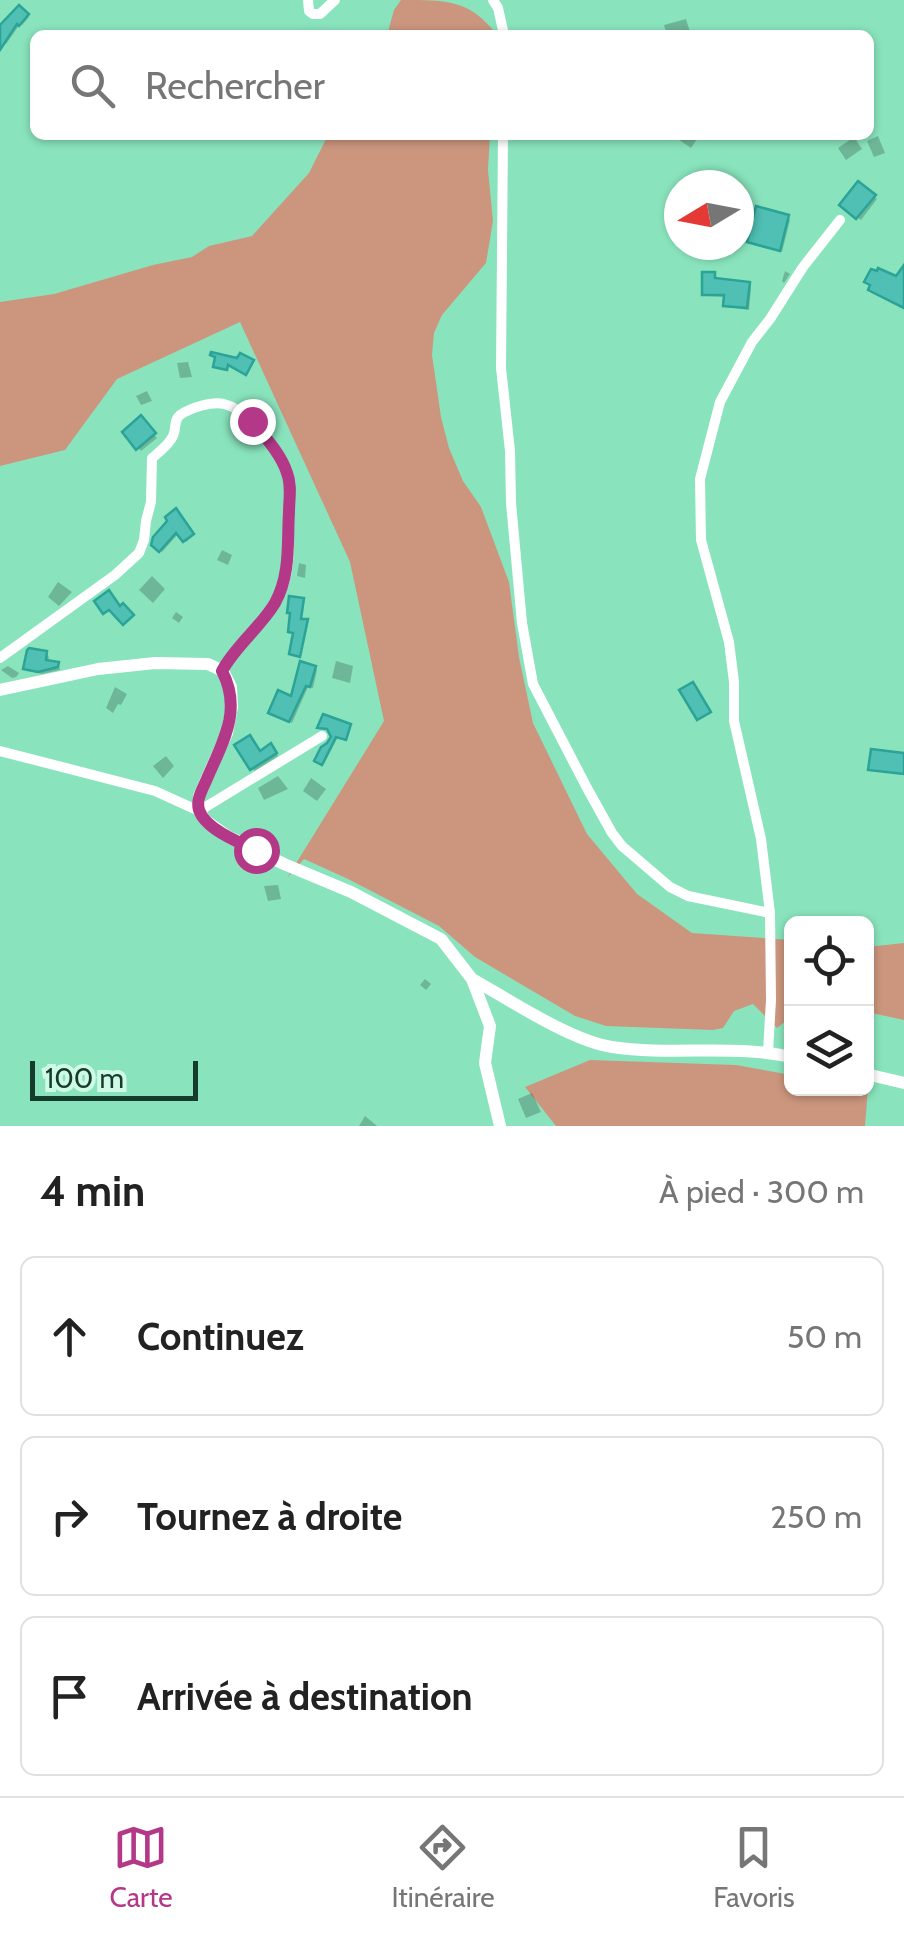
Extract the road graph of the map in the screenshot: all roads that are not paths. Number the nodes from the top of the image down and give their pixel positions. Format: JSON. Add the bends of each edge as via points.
{"nodes":[{"id":1,"x":308,"y":0,"type":"edge"},
{"id":2,"x":335,"y":0,"type":"edge"},
{"id":3,"x":494,"y":0,"type":"edge"},
{"id":4,"x":503,"y":30,"type":"edge"},
{"id":5,"x":502,"y":140,"type":"edge"},
{"id":6,"x":840,"y":220,"type":"dead end"},
{"id":7,"x":0,"y":658,"type":"edge"},
{"id":8,"x":222,"y":671,"type":"junction"},
{"id":9,"x":0,"y":690,"type":"edge"},
{"id":10,"x":322,"y":736,"type":"dead end"},
{"id":11,"x":0,"y":751,"type":"edge"},
{"id":12,"x":200,"y":811,"type":"junction"},
{"id":13,"x":770,"y":912,"type":"junction"},
{"id":14,"x":472,"y":979,"type":"junction"},
{"id":15,"x":768,"y":1052,"type":"junction"},
{"id":16,"x":784,"y":1055,"type":"edge"},
{"id":17,"x":874,"y":1076,"type":"edge"},
{"id":18,"x":904,"y":1083,"type":"edge"},
{"id":19,"x":500,"y":1126,"type":"edge"}],
"edges":[{"from":1,"to":2,"type":"street","via":[[309,10],[320,14]]},
{"from":3,"to":4,"type":"street"},
{"from":5,"to":13,"type":"street","via":[[501,368],[533,684],[622,846],[688,896]]},
{"from":6,"to":13,"type":"street","via":[[752,342],[720,402],[700,479],[701,540],[730,642],[734,721]]},
{"from":7,"to":8,"type":"street","via":[[139,552],[152,502],[152,458],[172,439],[182,414],[223,403],[252,421],[270,444],[290,489],[283,585]]},
{"from":8,"to":9,"type":"street","via":[[208,664],[154,663]]},
{"from":8,"to":12,"type":"street","via":[[232,707],[199,796]]},
{"from":10,"to":12,"type":"street"},
{"from":11,"to":12,"type":"street","via":[[155,791]]},
{"from":12,"to":14,"type":"street","via":[[227,836],[441,940]]},
{"from":13,"to":15,"type":"street"},
{"from":14,"to":15,"type":"street","via":[[576,1036],[610,1047]]},
{"from":14,"to":19,"type":"street","via":[[490,1026],[485,1064]]},
{"from":15,"to":16,"type":"street"},
{"from":17,"to":18,"type":"street"}]}
